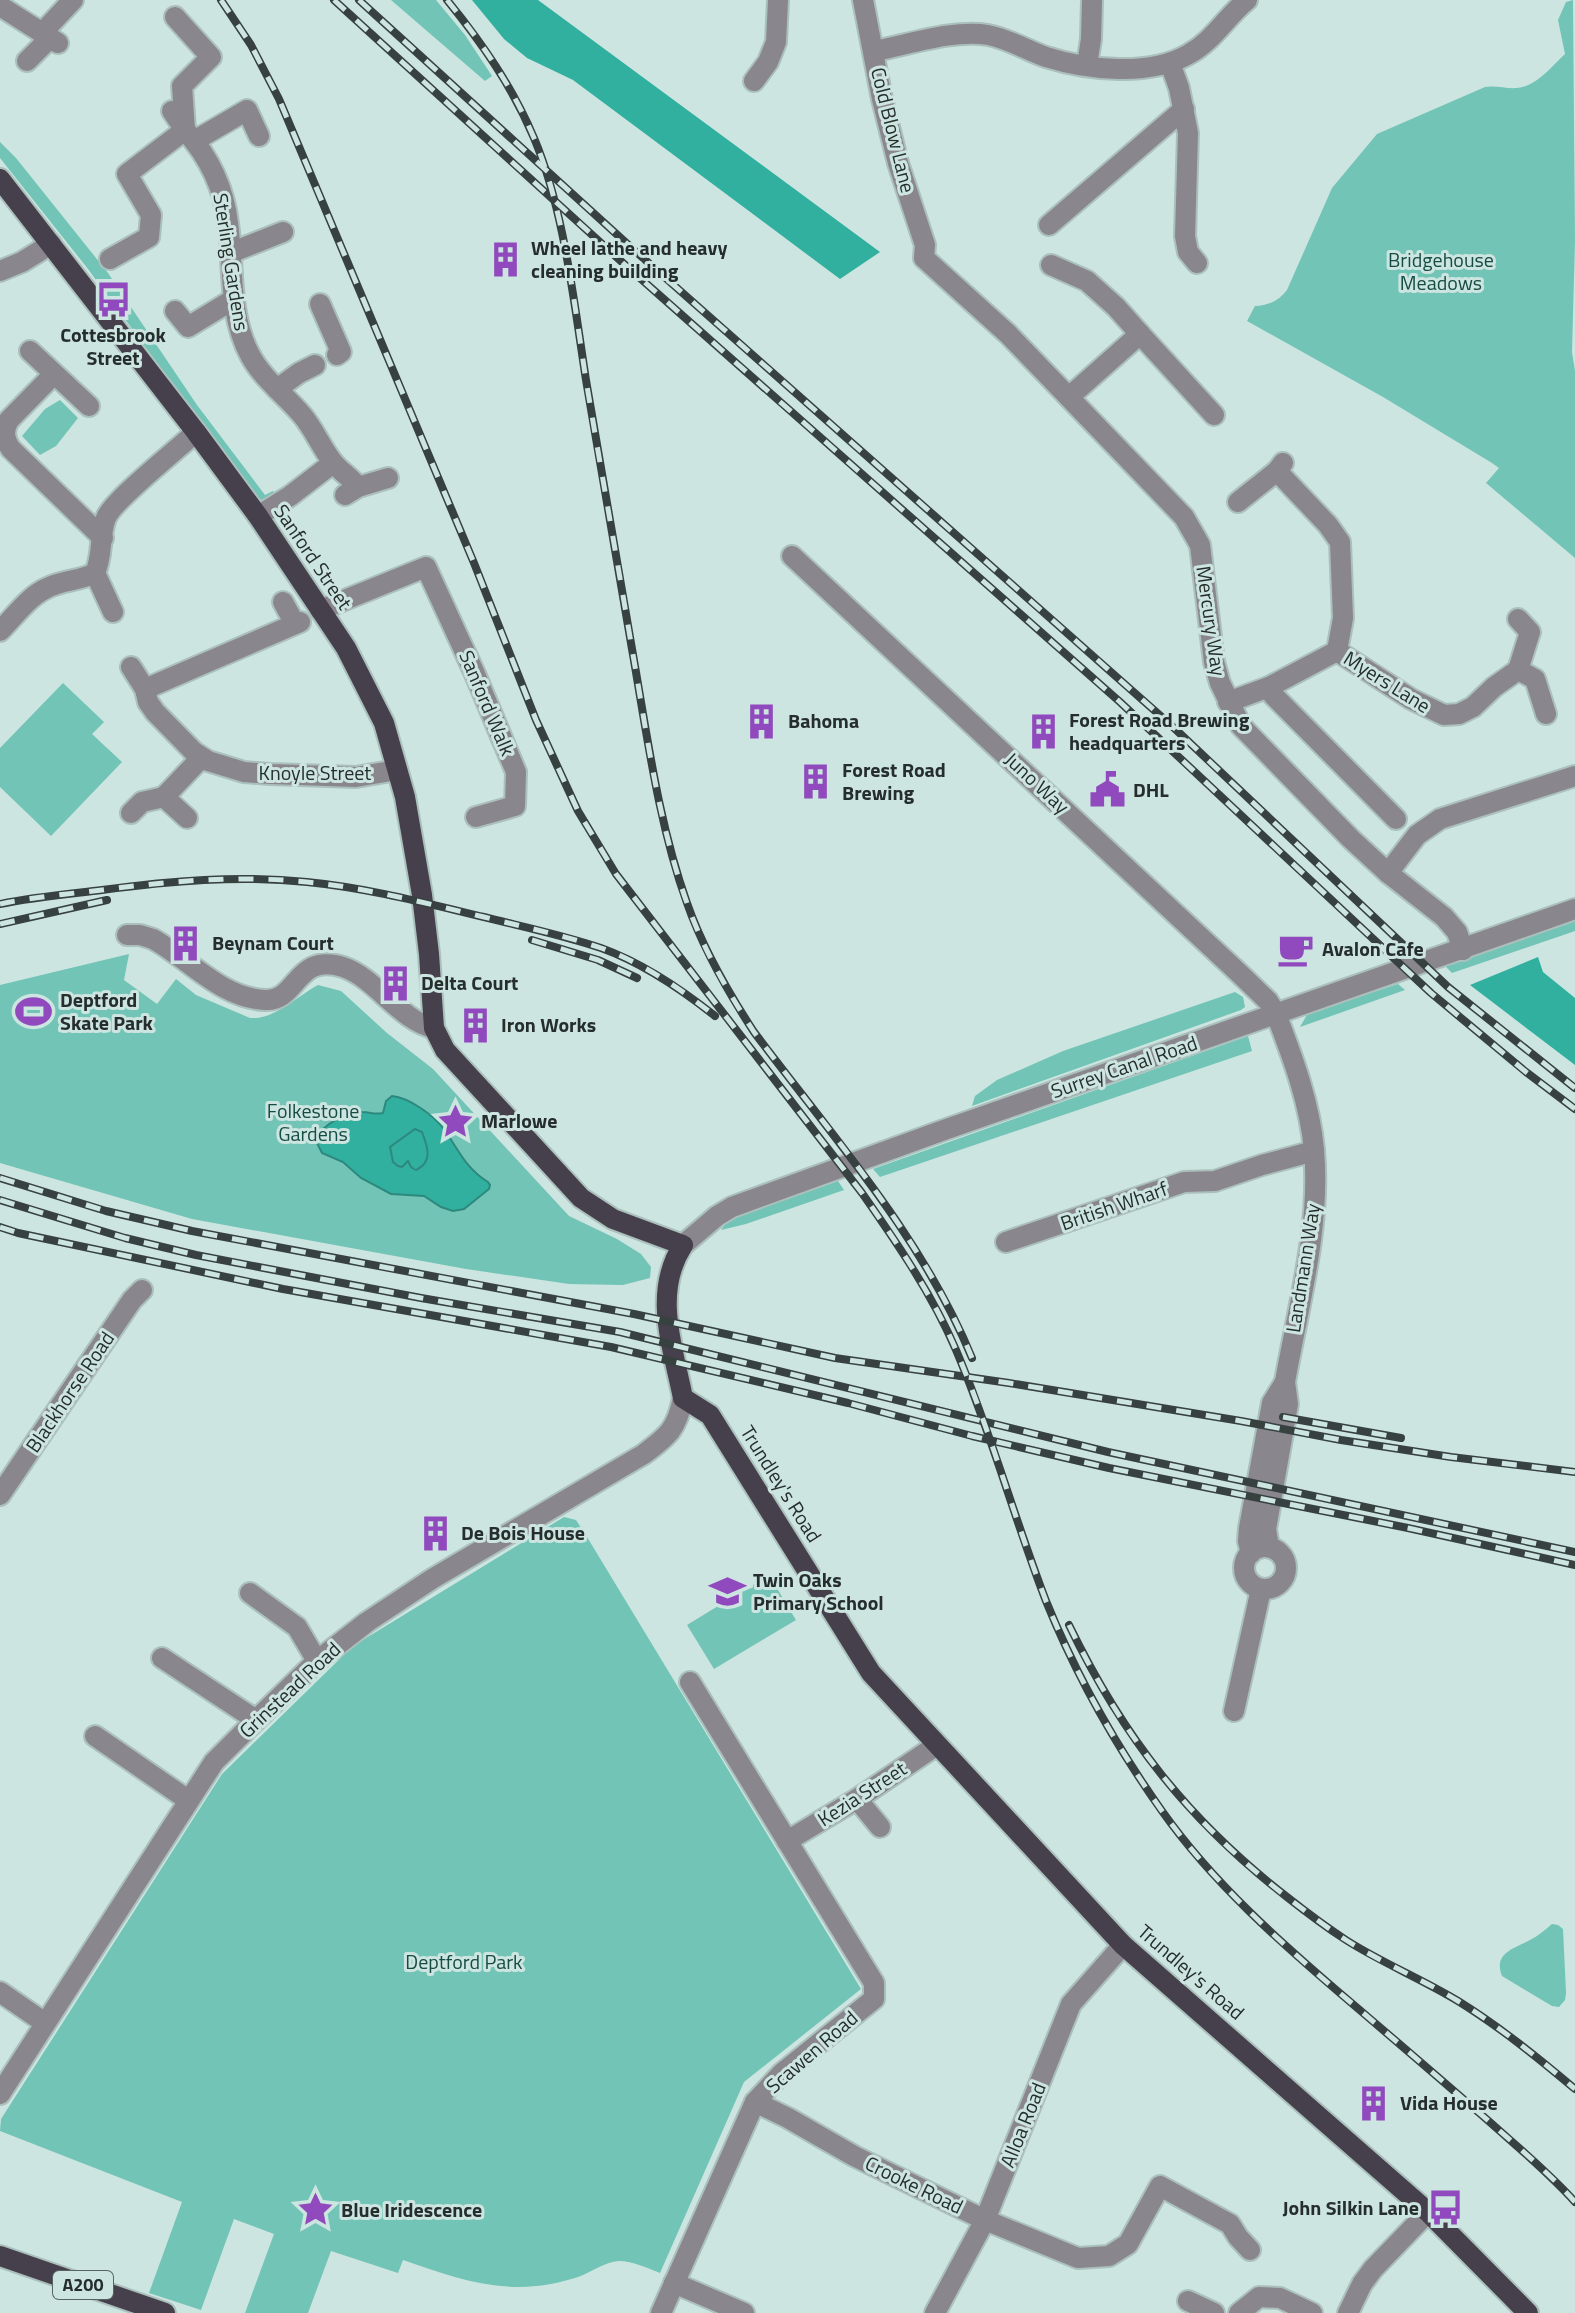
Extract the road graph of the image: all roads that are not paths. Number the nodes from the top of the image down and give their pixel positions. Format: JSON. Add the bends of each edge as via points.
{"nodes":[{"id":1,"x":73,"y":0,"type":"edge"},
{"id":2,"x":778,"y":0,"type":"edge"},
{"id":3,"x":863,"y":0,"type":"edge"},
{"id":4,"x":1092,"y":0,"type":"edge"},
{"id":5,"x":1247,"y":0,"type":"edge"},
{"id":6,"x":11,"y":7,"type":"edge"},
{"id":7,"x":175,"y":17,"type":"dead end"},
{"id":8,"x":50,"y":38,"type":"junction"},
{"id":9,"x":874,"y":51,"type":"junction"},
{"id":10,"x":27,"y":61,"type":"dead end"},
{"id":11,"x":1170,"y":63,"type":"junction"},
{"id":12,"x":1087,"y":65,"type":"junction"},
{"id":13,"x":754,"y":81,"type":"dead end"},
{"id":14,"x":1184,"y":109,"type":"junction"},
{"id":15,"x":172,"y":111,"type":"dead end"},
{"id":16,"x":190,"y":135,"type":"junction"},
{"id":17,"x":259,"y":136,"type":"dead end"},
{"id":18,"x":0,"y":179,"type":"edge"},
{"id":19,"x":1049,"y":225,"type":"dead end"},
{"id":20,"x":283,"y":232,"type":"dead end"},
{"id":21,"x":51,"y":244,"type":"junction"},
{"id":22,"x":230,"y":253,"type":"junction"},
{"id":23,"x":924,"y":258,"type":"joint"},
{"id":24,"x":110,"y":259,"type":"dead end"},
{"id":25,"x":1197,"y":263,"type":"dead end"},
{"id":26,"x":1051,"y":265,"type":"dead end"},
{"id":27,"x":0,"y":271,"type":"edge"},
{"id":28,"x":234,"y":299,"type":"junction"},
{"id":29,"x":320,"y":304,"type":"dead end"},
{"id":30,"x":188,"y":327,"type":"dead end"},
{"id":31,"x":1140,"y":334,"type":"junction"},
{"id":32,"x":30,"y":351,"type":"dead end"},
{"id":33,"x":337,"y":355,"type":"dead end"},
{"id":34,"x":315,"y":365,"type":"dead end"},
{"id":35,"x":54,"y":374,"type":"junction"},
{"id":36,"x":277,"y":389,"type":"junction"},
{"id":37,"x":1069,"y":397,"type":"junction"},
{"id":38,"x":89,"y":406,"type":"dead end"},
{"id":39,"x":1214,"y":415,"type":"dead end"},
{"id":40,"x":196,"y":432,"type":"junction"},
{"id":41,"x":333,"y":463,"type":"junction"},
{"id":42,"x":388,"y":478,"type":"dead end"},
{"id":43,"x":1238,"y":502,"type":"dead end"},
{"id":44,"x":258,"y":516,"type":"junction"},
{"id":45,"x":103,"y":538,"type":"junction"},
{"id":46,"x":792,"y":556,"type":"dead end"},
{"id":47,"x":95,"y":573,"type":"junction"},
{"id":48,"x":283,"y":602,"type":"dead end"},
{"id":49,"x":320,"y":610,"type":"junction"},
{"id":50,"x":113,"y":612,"type":"dead end"},
{"id":51,"x":1518,"y":619,"type":"dead end"},
{"id":52,"x":0,"y":631,"type":"edge"},
{"id":53,"x":1337,"y":651,"type":"junction"},
{"id":54,"x":131,"y":667,"type":"dead end"},
{"id":55,"x":1518,"y":670,"type":"junction"},
{"id":56,"x":1269,"y":687,"type":"junction"},
{"id":57,"x":145,"y":689,"type":"junction"},
{"id":58,"x":1228,"y":702,"type":"junction"},
{"id":59,"x":1546,"y":714,"type":"dead end"},
{"id":60,"x":201,"y":758,"type":"junction"},
{"id":61,"x":397,"y":770,"type":"junction"},
{"id":62,"x":1575,"y":776,"type":"edge"},
{"id":63,"x":164,"y":797,"type":"junction"},
{"id":64,"x":131,"y":813,"type":"dead end"},
{"id":65,"x":476,"y":817,"type":"dead end"},
{"id":66,"x":187,"y":818,"type":"dead end"},
{"id":67,"x":1396,"y":819,"type":"dead end"},
{"id":68,"x":1388,"y":873,"type":"junction"},
{"id":69,"x":1575,"y":909,"type":"edge"},
{"id":70,"x":127,"y":935,"type":"dead end"},
{"id":71,"x":1463,"y":950,"type":"junction"},
{"id":72,"x":1276,"y":1014,"type":"junction"},
{"id":73,"x":434,"y":1028,"type":"junction"},
{"id":74,"x":1314,"y":1151,"type":"junction"},
{"id":75,"x":1006,"y":1242,"type":"dead end"},
{"id":76,"x":683,"y":1245,"type":"junction"},
{"id":77,"x":142,"y":1290,"type":"dead end"},
{"id":78,"x":683,"y":1398,"type":"junction"},
{"id":79,"x":0,"y":1495,"type":"edge"},
{"id":80,"x":1255,"y":1555,"type":"junction"},
{"id":81,"x":1261,"y":1589,"type":"junction"},
{"id":82,"x":250,"y":1593,"type":"dead end"},
{"id":83,"x":162,"y":1658,"type":"dead end"},
{"id":84,"x":317,"y":1661,"type":"junction"},
{"id":85,"x":690,"y":1682,"type":"dead end"},
{"id":86,"x":1234,"y":1711,"type":"dead end"},
{"id":87,"x":256,"y":1720,"type":"junction"},
{"id":88,"x":95,"y":1736,"type":"dead end"},
{"id":89,"x":937,"y":1745,"type":"junction"},
{"id":90,"x":857,"y":1799,"type":"junction"},
{"id":91,"x":188,"y":1800,"type":"junction"},
{"id":92,"x":880,"y":1827,"type":"dead end"},
{"id":93,"x":787,"y":1841,"type":"junction"},
{"id":94,"x":1123,"y":1945,"type":"junction"},
{"id":95,"x":0,"y":1992,"type":"edge"},
{"id":96,"x":45,"y":2023,"type":"junction"},
{"id":97,"x":0,"y":2094,"type":"edge"},
{"id":98,"x":755,"y":2102,"type":"junction"},
{"id":99,"x":1428,"y":2212,"type":"junction"},
{"id":100,"x":985,"y":2220,"type":"junction"},
{"id":101,"x":1250,"y":2250,"type":"dead end"},
{"id":102,"x":0,"y":2256,"type":"edge"},
{"id":103,"x":674,"y":2283,"type":"junction"},
{"id":104,"x":1188,"y":2301,"type":"dead end"},
{"id":105,"x":165,"y":2313,"type":"edge"},
{"id":106,"x":661,"y":2313,"type":"edge"},
{"id":107,"x":744,"y":2313,"type":"edge"},
{"id":108,"x":935,"y":2313,"type":"edge"},
{"id":109,"x":1214,"y":2313,"type":"edge"},
{"id":110,"x":1239,"y":2313,"type":"edge"},
{"id":111,"x":1312,"y":2313,"type":"edge"},
{"id":112,"x":1348,"y":2313,"type":"edge"},
{"id":113,"x":1528,"y":2313,"type":"edge"}],
"edges":[{"from":1,"to":8,"type":"street"},
{"from":2,"to":13,"type":"street","via":[[776,42]]},
{"from":3,"to":9,"type":"street","name":"Cold Blow Lane"},
{"from":4,"to":12,"type":"street"},
{"from":5,"to":11,"type":"street","via":[[1206,42]]},
{"from":6,"to":8,"type":"street"},
{"from":7,"to":16,"type":"street","via":[[211,57],[182,86]]},
{"from":8,"to":10,"type":"street"},
{"from":9,"to":12,"type":"street","via":[[987,35],[1063,62]]},
{"from":9,"to":23,"type":"street","name":"Cold Blow Lane","via":[[898,163],[925,245]]},
{"from":11,"to":12,"type":"street","via":[[1130,69]]},
{"from":11,"to":14,"type":"street"},
{"from":14,"to":19,"type":"street"},
{"from":14,"to":25,"type":"street","via":[[1185,236]]},
{"from":15,"to":16,"type":"street","name":"Sterling Gardens"},
{"from":16,"to":17,"type":"street","via":[[247,110]]},
{"from":16,"to":22,"type":"street","name":"Sterling Gardens","via":[[218,180]]},
{"from":16,"to":24,"type":"street","via":[[121,167],[151,215],[149,237]]},
{"from":18,"to":21,"type":"main road","name":"Sanford Street"},
{"from":20,"to":22,"type":"street"},
{"from":21,"to":27,"type":"street"},
{"from":21,"to":40,"type":"main road","name":"Sanford Street"},
{"from":22,"to":28,"type":"street","name":"Sterling Gardens"},
{"from":23,"to":37,"type":"street","name":"Mercury Way"},
{"from":26,"to":31,"type":"street","via":[[1087,281]]},
{"from":28,"to":30,"type":"street"},
{"from":28,"to":36,"type":"street","name":"Sterling Gardens","via":[[250,356]]},
{"from":29,"to":33,"type":"street","via":[[341,352]]},
{"from":31,"to":37,"type":"street"},
{"from":31,"to":39,"type":"street"},
{"from":32,"to":35,"type":"street"},
{"from":34,"to":36,"type":"street"},
{"from":35,"to":38,"type":"street"},
{"from":35,"to":45,"type":"street","via":[[9,420],[5,439]]},
{"from":36,"to":41,"type":"street","name":"Sterling Gardens","via":[[305,417]]},
{"from":37,"to":58,"type":"street","name":"Mercury Way","via":[[1184,517],[1200,545],[1214,662]]},
{"from":40,"to":44,"type":"main road","name":"Sanford Street"},
{"from":40,"to":45,"type":"street","via":[[110,509]]},
{"from":41,"to":42,"type":"street","name":"Sterling Gardens","via":[[352,488]]},
{"from":41,"to":44,"type":"street"},
{"from":43,"to":53,"type":"street","name":"Myers Lane","via":[[1280,467],[1340,542],[1343,618]]},
{"from":44,"to":49,"type":"main road","name":"Sanford Street"},
{"from":45,"to":47,"type":"street"},
{"from":46,"to":72,"type":"street","name":"Juno Way","via":[[1240,974]]},
{"from":47,"to":50,"type":"street"},
{"from":47,"to":52,"type":"street","via":[[45,588]]},
{"from":48,"to":57,"type":"street","via":[[297,623]]},
{"from":49,"to":61,"type":"main road","name":"Sanford Street","via":[[384,723]]},
{"from":49,"to":65,"type":"street","name":"Sanford Walk","via":[[426,567],[516,772],[515,806]]},
{"from":51,"to":55,"type":"street","via":[[1530,632]]},
{"from":53,"to":55,"type":"street","name":"Myers Lane","via":[[1444,715],[1473,707]]},
{"from":53,"to":56,"type":"street","name":"Myers Lane"},
{"from":54,"to":57,"type":"street","name":"Knoyle Street"},
{"from":55,"to":59,"type":"street","via":[[1535,679]]},
{"from":56,"to":58,"type":"street","name":"Myers Lane"},
{"from":56,"to":67,"type":"street"},
{"from":57,"to":60,"type":"street","name":"Knoyle Street","via":[[155,712]]},
{"from":58,"to":68,"type":"street","name":"Mercury Way","via":[[1255,742]]},
{"from":60,"to":61,"type":"street","name":"Knoyle Street","via":[[260,774],[356,777]]},
{"from":60,"to":63,"type":"street"},
{"from":61,"to":73,"type":"main road","name":"Sanford Street","via":[[422,895]]},
{"from":62,"to":68,"type":"street","via":[[1440,819],[1417,835]]},
{"from":63,"to":64,"type":"street","via":[[142,802]]},
{"from":63,"to":66,"type":"street"},
{"from":68,"to":71,"type":"street","name":"Mercury Way","via":[[1444,917]]},
{"from":69,"to":71,"type":"street","name":"Surrey Canal Road"},
{"from":70,"to":73,"type":"street","via":[[153,939],[220,985],[257,999],[280,998],[306,970],[318,965],[346,968],[419,1024]]},
{"from":71,"to":72,"type":"street","name":"Surrey Canal Road"},
{"from":72,"to":74,"type":"street","name":"Landmann Way","via":[[1304,1097]]},
{"from":72,"to":76,"type":"street","name":"Surrey Canal Road","via":[[732,1207]]},
{"from":73,"to":76,"type":"main road","via":[[445,1050],[581,1198],[613,1219]]},
{"from":74,"to":75,"type":"street","name":"British Wharf","via":[[1215,1181],[1184,1182]]},
{"from":74,"to":80,"type":"street","name":"Landmann Way","via":[[1313,1221],[1285,1382],[1288,1404],[1266,1529]]},
{"from":76,"to":78,"type":"main road","via":[[665,1291]]},
{"from":77,"to":79,"type":"street","name":"Blackhorse Road"},
{"from":78,"to":84,"type":"street","name":"Grinstead Road","via":[[669,1435],[644,1454],[432,1579]]},
{"from":78,"to":89,"type":"main road","name":"Trundley's Road","via":[[710,1415],[871,1673]]},
{"from":80,"to":81,"type":"street","via":[[1246,1577]]},
{"from":80,"to":81,"type":"street","name":"Landmann Way","via":[[1281,1554],[1287,1568],[1281,1583]]},
{"from":81,"to":86,"type":"street"},
{"from":82,"to":84,"type":"street","via":[[297,1627]]},
{"from":83,"to":87,"type":"street"},
{"from":84,"to":87,"type":"street","name":"Grinstead Road"},
{"from":85,"to":93,"type":"street","name":"Scawen Road"},
{"from":87,"to":91,"type":"street","name":"Grinstead Road","via":[[214,1762]]},
{"from":88,"to":91,"type":"street"},
{"from":89,"to":90,"type":"street","name":"Kezia Street"},
{"from":89,"to":94,"type":"main road","name":"Trundley's Road"},
{"from":90,"to":92,"type":"street"},
{"from":90,"to":93,"type":"street","name":"Kezia Street"},
{"from":91,"to":96,"type":"street","name":"Grinstead Road"},
{"from":93,"to":98,"type":"street","name":"Scawen Road","via":[[874,1983],[874,1999],[782,2073]]},
{"from":94,"to":99,"type":"main road","name":"Trundley's Road"},
{"from":94,"to":100,"type":"street","name":"Alloa Road","via":[[1071,2004]]},
{"from":95,"to":96,"type":"street"},
{"from":96,"to":97,"type":"street","name":"Grinstead Road"},
{"from":98,"to":100,"type":"street","name":"Crooke Road"},
{"from":98,"to":103,"type":"street","name":"Scawen Road"},
{"from":99,"to":112,"type":"street","via":[[1373,2269]]},
{"from":99,"to":113,"type":"main road","name":"Trundley's Road"},
{"from":100,"to":101,"type":"street","name":"Crooke Road","via":[[1078,2258],[1109,2256],[1128,2244],[1160,2186],[1230,2224]]},
{"from":100,"to":108,"type":"street","name":"Alloa Road"},
{"from":102,"to":105,"type":"main road","number":"A200"},
{"from":103,"to":106,"type":"street","name":"Scawen Road"},
{"from":103,"to":107,"type":"street"},
{"from":104,"to":109,"type":"street"},
{"from":110,"to":111,"type":"street","via":[[1259,2297],[1280,2298]]}]}
